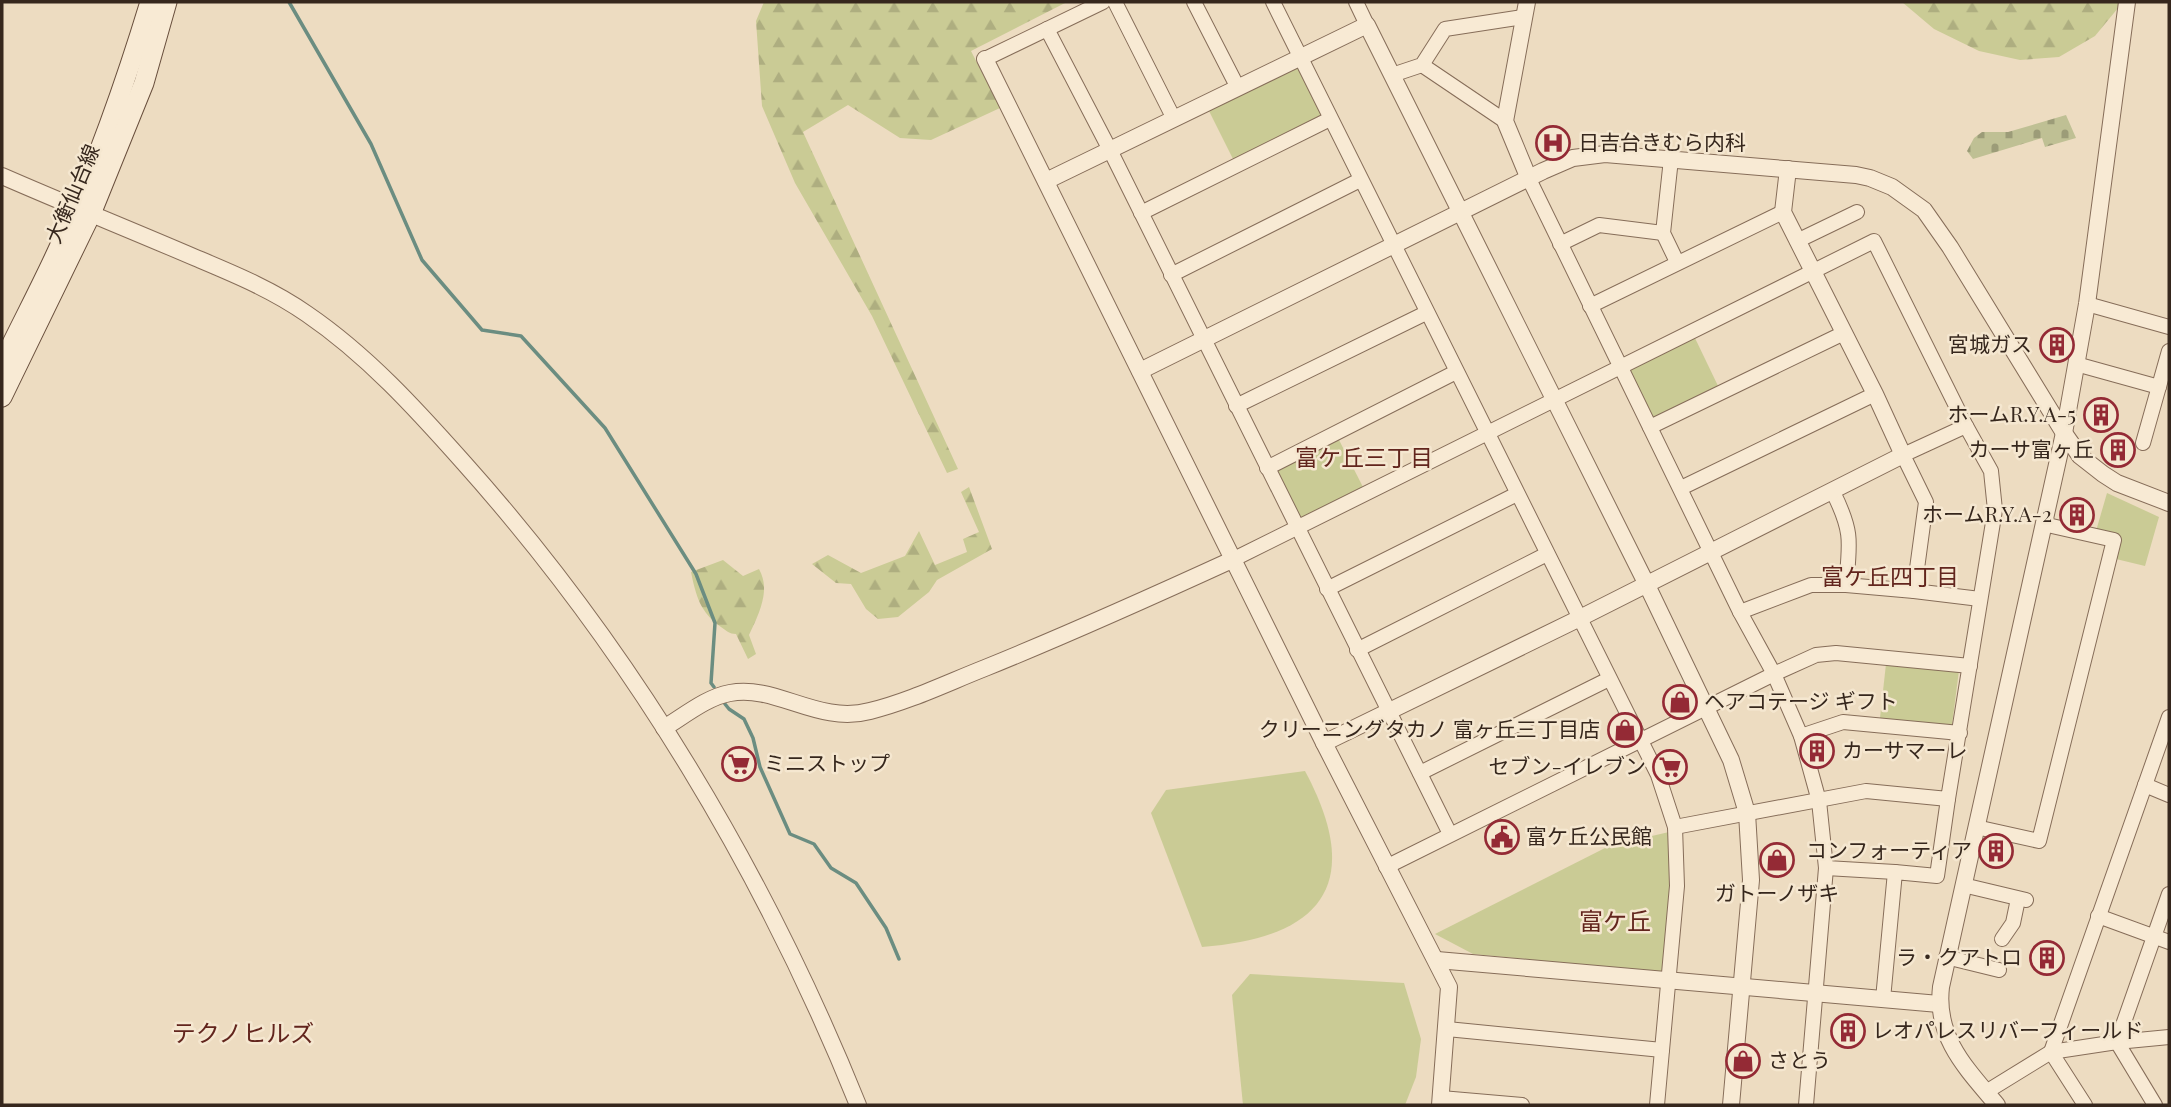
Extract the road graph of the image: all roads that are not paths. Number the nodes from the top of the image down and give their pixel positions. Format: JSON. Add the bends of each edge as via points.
{"nodes":[{"id":1,"x":150,"y":2,"type":"edge"},
{"id":2,"x":167,"y":2,"type":"edge"},
{"id":3,"x":1103,"y":2,"type":"edge"},
{"id":4,"x":1115,"y":2,"type":"edge"},
{"id":5,"x":1194,"y":2,"type":"edge"},
{"id":6,"x":1273,"y":2,"type":"edge"},
{"id":7,"x":1356,"y":2,"type":"edge"},
{"id":8,"x":2127,"y":2,"type":"edge"},
{"id":9,"x":1525,"y":9,"type":"edge"},
{"id":10,"x":1367,"y":25,"type":"junction"},
{"id":11,"x":1047,"y":29,"type":"junction"},
{"id":12,"x":1301,"y":57,"type":"junction"},
{"id":13,"x":985,"y":59,"type":"joint"},
{"id":14,"x":1422,"y":65,"type":"junction"},
{"id":15,"x":1392,"y":75,"type":"junction"},
{"id":16,"x":1238,"y":88,"type":"junction"},
{"id":17,"x":1174,"y":119,"type":"junction"},
{"id":18,"x":1330,"y":119,"type":"junction"},
{"id":19,"x":1505,"y":121,"type":"junction"},
{"id":20,"x":1110,"y":150,"type":"junction"},
{"id":21,"x":1671,"y":159,"type":"junction"},
{"id":22,"x":1788,"y":169,"type":"junction"},
{"id":23,"x":2,"y":176,"type":"edge"},
{"id":24,"x":1529,"y":179,"type":"junction"},
{"id":25,"x":1360,"y":180,"type":"junction"},
{"id":26,"x":1046,"y":181,"type":"junction"},
{"id":27,"x":84,"y":211,"type":"junction"},
{"id":28,"x":1783,"y":212,"type":"junction"},
{"id":29,"x":1857,"y":212,"type":"dead end"},
{"id":30,"x":1460,"y":213,"type":"junction"},
{"id":31,"x":1141,"y":214,"type":"junction"},
{"id":32,"x":1663,"y":233,"type":"junction"},
{"id":33,"x":1797,"y":241,"type":"junction"},
{"id":34,"x":1560,"y":244,"type":"junction"},
{"id":35,"x":1394,"y":247,"type":"junction"},
{"id":36,"x":1677,"y":262,"type":"junction"},
{"id":37,"x":1813,"y":272,"type":"junction"},
{"id":38,"x":1171,"y":275,"type":"junction"},
{"id":39,"x":2087,"y":304,"type":"junction"},
{"id":40,"x":1590,"y":306,"type":"junction"},
{"id":41,"x":1426,"y":313,"type":"junction"},
{"id":42,"x":2169,"y":327,"type":"edge"},
{"id":43,"x":1844,"y":332,"type":"junction"},
{"id":44,"x":1204,"y":340,"type":"junction"},
{"id":45,"x":2169,"y":351,"type":"edge"},
{"id":46,"x":2,"y":364,"type":"edge"},
{"id":47,"x":2076,"y":364,"type":"junction"},
{"id":48,"x":1620,"y":367,"type":"junction"},
{"id":49,"x":1140,"y":371,"type":"junction"},
{"id":50,"x":1456,"y":372,"type":"junction"},
{"id":51,"x":2159,"y":387,"type":"junction"},
{"id":52,"x":1875,"y":394,"type":"junction"},
{"id":53,"x":2,"y":397,"type":"edge"},
{"id":54,"x":1553,"y":401,"type":"junction"},
{"id":55,"x":1236,"y":406,"type":"junction"},
{"id":56,"x":1966,"y":426,"type":"junction"},
{"id":57,"x":1650,"y":427,"type":"junction"},
{"id":58,"x":1488,"y":433,"type":"junction"},
{"id":59,"x":2064,"y":433,"type":"junction"},
{"id":60,"x":2143,"y":443,"type":"dead end"},
{"id":61,"x":1903,"y":455,"type":"junction"},
{"id":62,"x":1267,"y":468,"type":"junction"},
{"id":63,"x":1681,"y":488,"type":"junction"},
{"id":64,"x":1833,"y":492,"type":"junction"},
{"id":65,"x":1517,"y":494,"type":"junction"},
{"id":66,"x":2169,"y":503,"type":"edge"},
{"id":67,"x":2043,"y":524,"type":"junction"},
{"id":68,"x":1297,"y":529,"type":"junction"},
{"id":69,"x":1711,"y":550,"type":"junction"},
{"id":70,"x":1547,"y":554,"type":"junction"},
{"id":71,"x":1234,"y":559,"type":"junction"},
{"id":72,"x":1646,"y":583,"type":"junction"},
{"id":73,"x":1846,"y":585,"type":"junction"},
{"id":74,"x":1327,"y":589,"type":"junction"},
{"id":75,"x":1914,"y":591,"type":"junction"},
{"id":76,"x":1980,"y":599,"type":"junction"},
{"id":77,"x":1740,"y":612,"type":"junction"},
{"id":78,"x":1580,"y":618,"type":"junction"},
{"id":79,"x":1357,"y":650,"type":"junction"},
{"id":80,"x":1970,"y":666,"type":"junction"},
{"id":81,"x":1774,"y":674,"type":"junction"},
{"id":82,"x":1609,"y":679,"type":"junction"},
{"id":83,"x":1708,"y":707,"type":"junction"},
{"id":84,"x":1388,"y":712,"type":"junction"},
{"id":85,"x":2169,"y":718,"type":"edge"},
{"id":86,"x":664,"y":728,"type":"junction"},
{"id":87,"x":1960,"y":733,"type":"junction"},
{"id":88,"x":1801,"y":736,"type":"junction"},
{"id":89,"x":1641,"y":740,"type":"junction"},
{"id":90,"x":1324,"y":743,"type":"junction"},
{"id":91,"x":1420,"y":773,"type":"junction"},
{"id":92,"x":2145,"y":785,"type":"junction"},
{"id":93,"x":2169,"y":795,"type":"edge"},
{"id":94,"x":1948,"y":799,"type":"junction"},
{"id":95,"x":1819,"y":801,"type":"junction"},
{"id":96,"x":1747,"y":813,"type":"junction"},
{"id":97,"x":1675,"y":827,"type":"junction"},
{"id":98,"x":1976,"y":827,"type":"junction"},
{"id":99,"x":1450,"y":834,"type":"junction"},
{"id":100,"x":1386,"y":867,"type":"junction"},
{"id":101,"x":1826,"y":868,"type":"junction"},
{"id":102,"x":1895,"y":872,"type":"junction"},
{"id":103,"x":1963,"y":885,"type":"junction"},
{"id":104,"x":2169,"y":894,"type":"edge"},
{"id":105,"x":2098,"y":916,"type":"junction"},
{"id":106,"x":2154,"y":936,"type":"junction"},
{"id":107,"x":2002,"y":939,"type":"dead end"},
{"id":108,"x":2169,"y":942,"type":"edge"},
{"id":109,"x":1946,"y":957,"type":"junction"},
{"id":110,"x":1437,"y":960,"type":"junction"},
{"id":111,"x":1999,"y":970,"type":"dead end"},
{"id":112,"x":1669,"y":980,"type":"junction"},
{"id":113,"x":1741,"y":986,"type":"junction"},
{"id":114,"x":1816,"y":993,"type":"junction"},
{"id":115,"x":1884,"y":999,"type":"junction"},
{"id":116,"x":1939,"y":1004,"type":"junction"},
{"id":117,"x":1447,"y":1029,"type":"junction"},
{"id":118,"x":2169,"y":1037,"type":"edge"},
{"id":119,"x":2117,"y":1042,"type":"junction"},
{"id":120,"x":1662,"y":1050,"type":"junction"},
{"id":121,"x":2051,"y":1052,"type":"junction"},
{"id":122,"x":1986,"y":1092,"type":"junction"},
{"id":123,"x":1440,"y":1102,"type":"edge"},
{"id":124,"x":858,"y":1105,"type":"edge"},
{"id":125,"x":1522,"y":1105,"type":"edge"},
{"id":126,"x":1657,"y":1105,"type":"edge"},
{"id":127,"x":1731,"y":1105,"type":"edge"},
{"id":128,"x":1806,"y":1105,"type":"edge"},
{"id":129,"x":1997,"y":1105,"type":"edge"},
{"id":130,"x":2085,"y":1105,"type":"edge"},
{"id":131,"x":2155,"y":1105,"type":"edge"}],
"edges":[{"from":1,"to":27,"type":"main road","name":"大衡仙台線"},
{"from":2,"to":27,"type":"main road","name":"大衡仙台線","via":[[144,83]]},
{"from":3,"to":11,"type":"street"},
{"from":4,"to":17,"type":"street"},
{"from":5,"to":16,"type":"street"},
{"from":6,"to":12,"type":"street"},
{"from":7,"to":10,"type":"street"},
{"from":8,"to":39,"type":"street"},
{"from":9,"to":14,"type":"street","via":[[1445,29]]},
{"from":9,"to":19,"type":"street"},
{"from":10,"to":12,"type":"street"},
{"from":10,"to":15,"type":"street"},
{"from":11,"to":13,"type":"street"},
{"from":11,"to":20,"type":"street"},
{"from":12,"to":16,"type":"street"},
{"from":12,"to":18,"type":"street"},
{"from":13,"to":26,"type":"street"},
{"from":14,"to":15,"type":"street"},
{"from":14,"to":19,"type":"street"},
{"from":15,"to":30,"type":"street"},
{"from":16,"to":17,"type":"street"},
{"from":17,"to":20,"type":"street"},
{"from":18,"to":25,"type":"street"},
{"from":18,"to":31,"type":"street"},
{"from":19,"to":24,"type":"street"},
{"from":20,"to":26,"type":"street"},
{"from":20,"to":31,"type":"street"},
{"from":21,"to":22,"type":"street"},
{"from":21,"to":24,"type":"street","via":[[1584,156]]},
{"from":21,"to":32,"type":"street"},
{"from":22,"to":28,"type":"street"},
{"from":22,"to":59,"type":"street","via":[[1870,178],[1914,201],[1950,247]]},
{"from":23,"to":27,"type":"street"},
{"from":24,"to":30,"type":"street"},
{"from":24,"to":34,"type":"street"},
{"from":25,"to":35,"type":"street"},
{"from":25,"to":38,"type":"street"},
{"from":26,"to":49,"type":"street"},
{"from":27,"to":46,"type":"main road","name":"大衡仙台線"},
{"from":27,"to":53,"type":"main road","name":"大衡仙台線"},
{"from":27,"to":86,"type":"street","via":[[284,299],[375,368],[502,505],[581,607]]},
{"from":28,"to":33,"type":"street"},
{"from":28,"to":36,"type":"street"},
{"from":29,"to":33,"type":"street"},
{"from":30,"to":35,"type":"street"},
{"from":30,"to":54,"type":"street"},
{"from":31,"to":38,"type":"street"},
{"from":32,"to":34,"type":"street","via":[[1599,225]]},
{"from":32,"to":36,"type":"street"},
{"from":33,"to":37,"type":"street"},
{"from":34,"to":40,"type":"street"},
{"from":35,"to":41,"type":"street"},
{"from":35,"to":44,"type":"street"},
{"from":36,"to":40,"type":"street"},
{"from":37,"to":43,"type":"street"},
{"from":37,"to":48,"type":"street"},
{"from":37,"to":56,"type":"street","via":[[1874,241]]},
{"from":38,"to":44,"type":"street"},
{"from":39,"to":42,"type":"street"},
{"from":39,"to":47,"type":"street"},
{"from":40,"to":48,"type":"street"},
{"from":41,"to":50,"type":"street"},
{"from":41,"to":55,"type":"street"},
{"from":43,"to":52,"type":"street"},
{"from":43,"to":57,"type":"street"},
{"from":44,"to":49,"type":"street"},
{"from":44,"to":55,"type":"street"},
{"from":45,"to":51,"type":"street"},
{"from":47,"to":51,"type":"street"},
{"from":47,"to":59,"type":"street"},
{"from":48,"to":54,"type":"street"},
{"from":48,"to":57,"type":"street"},
{"from":49,"to":71,"type":"street"},
{"from":50,"to":58,"type":"street"},
{"from":50,"to":62,"type":"street"},
{"from":51,"to":60,"type":"street"},
{"from":52,"to":61,"type":"street"},
{"from":52,"to":63,"type":"street"},
{"from":54,"to":58,"type":"street"},
{"from":54,"to":72,"type":"street"},
{"from":55,"to":62,"type":"street"},
{"from":56,"to":61,"type":"street"},
{"from":56,"to":76,"type":"street","via":[[1991,471],[1995,492]]},
{"from":57,"to":63,"type":"street"},
{"from":58,"to":65,"type":"street"},
{"from":58,"to":68,"type":"street"},
{"from":59,"to":66,"type":"street","via":[[2080,456],[2103,474]]},
{"from":59,"to":67,"type":"street"},
{"from":61,"to":64,"type":"street"},
{"from":61,"to":75,"type":"street","via":[[1926,502]]},
{"from":62,"to":68,"type":"street"},
{"from":63,"to":69,"type":"street"},
{"from":64,"to":69,"type":"street"},
{"from":64,"to":73,"type":"street","via":[[1846,518],[1850,541]]},
{"from":65,"to":70,"type":"street"},
{"from":65,"to":74,"type":"street"},
{"from":67,"to":98,"type":"street"},
{"from":67,"to":98,"type":"street","via":[[2114,540],[2039,841]]},
{"from":68,"to":71,"type":"street"},
{"from":68,"to":74,"type":"street"},
{"from":69,"to":72,"type":"street"},
{"from":69,"to":77,"type":"street"},
{"from":70,"to":78,"type":"street"},
{"from":70,"to":79,"type":"street"},
{"from":71,"to":86,"type":"street","via":[[1096,622],[869,712],[830,714],[747,692],[730,693]]},
{"from":71,"to":90,"type":"street"},
{"from":72,"to":78,"type":"street"},
{"from":72,"to":83,"type":"street"},
{"from":73,"to":75,"type":"street"},
{"from":73,"to":77,"type":"street","via":[[1811,585]]},
{"from":74,"to":79,"type":"street"},
{"from":75,"to":76,"type":"street"},
{"from":76,"to":80,"type":"street"},
{"from":77,"to":81,"type":"street"},
{"from":78,"to":82,"type":"street"},
{"from":78,"to":84,"type":"street"},
{"from":79,"to":84,"type":"street"},
{"from":80,"to":81,"type":"street","via":[[1836,653],[1816,655]]},
{"from":80,"to":87,"type":"street"},
{"from":81,"to":83,"type":"street"},
{"from":81,"to":88,"type":"street"},
{"from":82,"to":89,"type":"street"},
{"from":82,"to":91,"type":"street"},
{"from":83,"to":89,"type":"street"},
{"from":83,"to":96,"type":"street"},
{"from":84,"to":90,"type":"street"},
{"from":84,"to":91,"type":"street"},
{"from":85,"to":92,"type":"street"},
{"from":86,"to":124,"type":"street","via":[[779,928]]},
{"from":87,"to":88,"type":"street","via":[[1843,722]]},
{"from":87,"to":94,"type":"street"},
{"from":88,"to":95,"type":"street"},
{"from":89,"to":97,"type":"street"},
{"from":89,"to":99,"type":"street"},
{"from":90,"to":100,"type":"street"},
{"from":91,"to":99,"type":"street"},
{"from":92,"to":93,"type":"street"},
{"from":92,"to":105,"type":"street"},
{"from":94,"to":95,"type":"street","via":[[1866,791]]},
{"from":94,"to":102,"type":"street","via":[[1937,876]]},
{"from":95,"to":96,"type":"street"},
{"from":95,"to":101,"type":"street"},
{"from":96,"to":97,"type":"street"},
{"from":96,"to":113,"type":"street","via":[[1752,880]]},
{"from":97,"to":112,"type":"street","via":[[1677,886]]},
{"from":98,"to":103,"type":"street"},
{"from":99,"to":100,"type":"street"},
{"from":100,"to":110,"type":"street"},
{"from":101,"to":102,"type":"street"},
{"from":101,"to":114,"type":"street"},
{"from":102,"to":115,"type":"street"},
{"from":103,"to":107,"type":"street","via":[[2022,899]]},
{"from":103,"to":109,"type":"street"},
{"from":104,"to":106,"type":"street"},
{"from":105,"to":106,"type":"street"},
{"from":105,"to":121,"type":"street"},
{"from":106,"to":108,"type":"street"},
{"from":106,"to":119,"type":"street"},
{"from":109,"to":111,"type":"street"},
{"from":109,"to":116,"type":"street"},
{"from":110,"to":112,"type":"street"},
{"from":110,"to":117,"type":"street","via":[[1449,987]]},
{"from":112,"to":113,"type":"street"},
{"from":112,"to":120,"type":"street"},
{"from":113,"to":114,"type":"street"},
{"from":113,"to":127,"type":"street"},
{"from":114,"to":115,"type":"street"},
{"from":114,"to":128,"type":"street"},
{"from":115,"to":116,"type":"street"},
{"from":116,"to":122,"type":"street","via":[[1957,1057]]},
{"from":117,"to":120,"type":"street"},
{"from":117,"to":123,"type":"street"},
{"from":118,"to":119,"type":"street"},
{"from":119,"to":121,"type":"street"},
{"from":119,"to":131,"type":"street"},
{"from":120,"to":126,"type":"street"},
{"from":121,"to":122,"type":"street"},
{"from":121,"to":130,"type":"street"},
{"from":122,"to":129,"type":"street"},
{"from":123,"to":125,"type":"street"}]}
